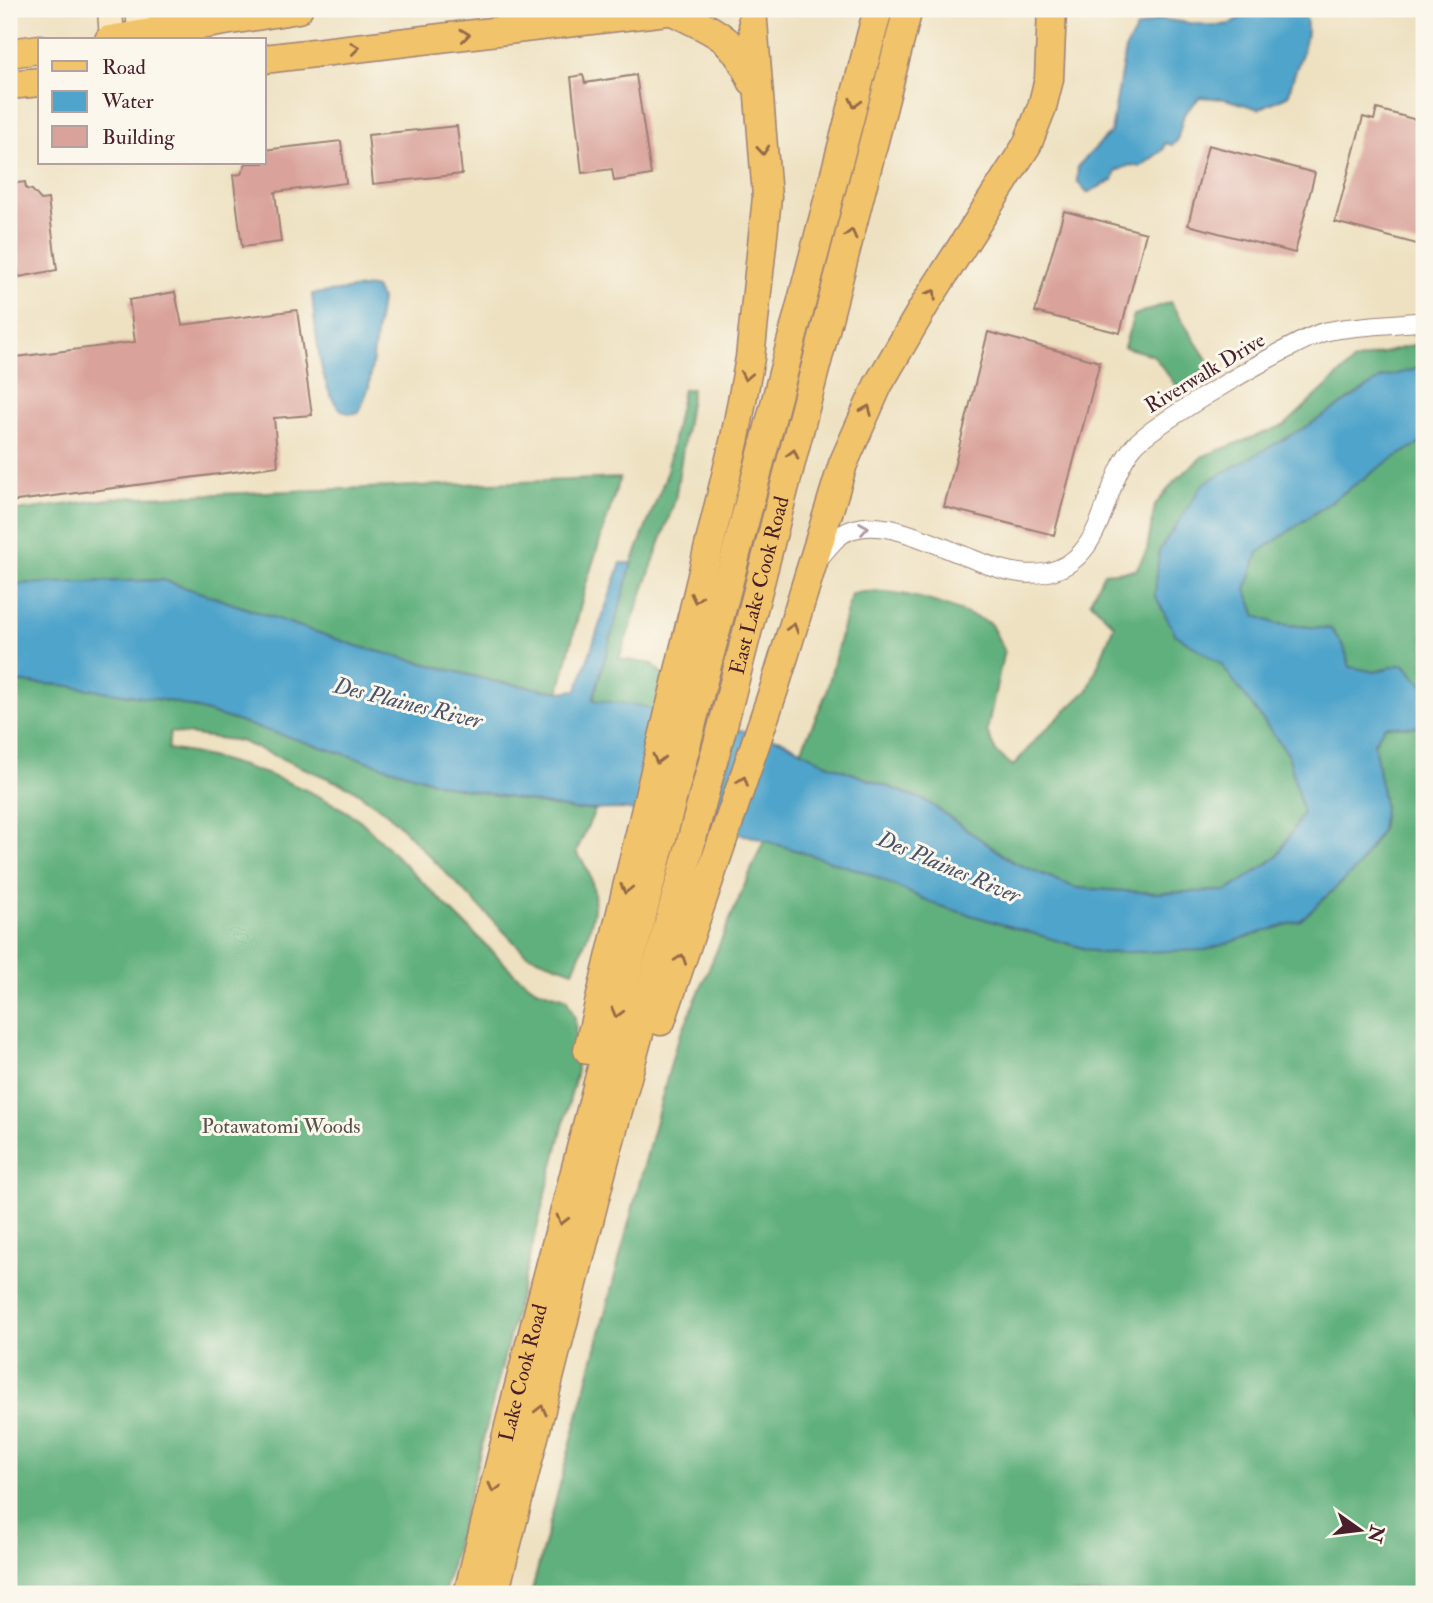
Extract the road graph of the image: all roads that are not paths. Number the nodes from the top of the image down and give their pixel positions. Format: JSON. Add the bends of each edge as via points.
{"nodes":[{"id":1,"x":110,"y":9,"type":"edge"},
{"id":2,"x":138,"y":9,"type":"edge"},
{"id":3,"x":159,"y":9,"type":"edge"},
{"id":4,"x":752,"y":9,"type":"edge"},
{"id":5,"x":878,"y":9,"type":"edge"},
{"id":6,"x":1052,"y":9,"type":"edge"},
{"id":7,"x":1068,"y":9,"type":"edge"},
{"id":8,"x":287,"y":10,"type":"edge"},
{"id":9,"x":677,"y":10,"type":"edge"},
{"id":10,"x":904,"y":21,"type":"edge"},
{"id":11,"x":111,"y":38,"type":"edge"},
{"id":12,"x":141,"y":38,"type":"edge"},
{"id":13,"x":38,"y":49,"type":"edge"},
{"id":14,"x":9,"y":53,"type":"edge"},
{"id":15,"x":266,"y":59,"type":"edge"},
{"id":16,"x":38,"y":82,"type":"edge"},
{"id":17,"x":9,"y":85,"type":"edge"},
{"id":18,"x":759,"y":100,"type":"junction"},
{"id":19,"x":1010,"y":177,"type":"junction"},
{"id":20,"x":1424,"y":321,"type":"edge"},
{"id":21,"x":811,"y":567,"type":"junction"},
{"id":22,"x":686,"y":699,"type":"junction"},
{"id":23,"x":592,"y":1156,"type":"junction"},
{"id":24,"x":468,"y":1594,"type":"edge"},
{"id":25,"x":494,"y":1594,"type":"edge"}],
"edges":[{"from":1,"to":11,"type":"main road"},
{"from":2,"to":12,"type":"main road"},
{"from":3,"to":8,"type":"main road","via":[[185,15]]},
{"from":4,"to":18,"type":"main road"},
{"from":5,"to":22,"type":"main road","name":"East Lake Cook Road","one_way":true},
{"from":6,"to":19,"type":"main road","via":[[1049,79],[1042,107]]},
{"from":7,"to":19,"type":"main road","via":[[1063,66],[1051,112],[1039,145],[1021,173]]},
{"from":8,"to":12,"type":"main road"},
{"from":15,"to":9,"type":"main road","one_way":true},
{"from":9,"to":18,"type":"main road","via":[[728,40],[740,54]]},
{"from":23,"to":10,"type":"main road","name":"East Lake Cook Road","one_way":true,"via":[[694,836]]},
{"from":13,"to":14,"type":"main road"},
{"from":16,"to":17,"type":"main road"},
{"from":18,"to":22,"type":"main road","one_way":true,"via":[[767,197],[750,358]]},
{"from":21,"to":19,"type":"main road","one_way":true,"via":[[844,464],[878,385],[927,301]]},
{"from":21,"to":20,"type":"street","name":"Riverwalk Drive","one_way":true,"via":[[840,535],[874,526],[1011,571],[1042,573],[1074,561],[1094,537],[1134,445],[1161,422],[1324,332]]},
{"from":23,"to":21,"type":"main road","one_way":true,"via":[[623,1132]]},
{"from":22,"to":23,"type":"main road","one_way":true,"via":[[574,1108]]},
{"from":23,"to":24,"type":"main road","name":"Lake Cook Road","one_way":true},
{"from":25,"to":23,"type":"main road","name":"Lake Cook Road","one_way":true}]}
